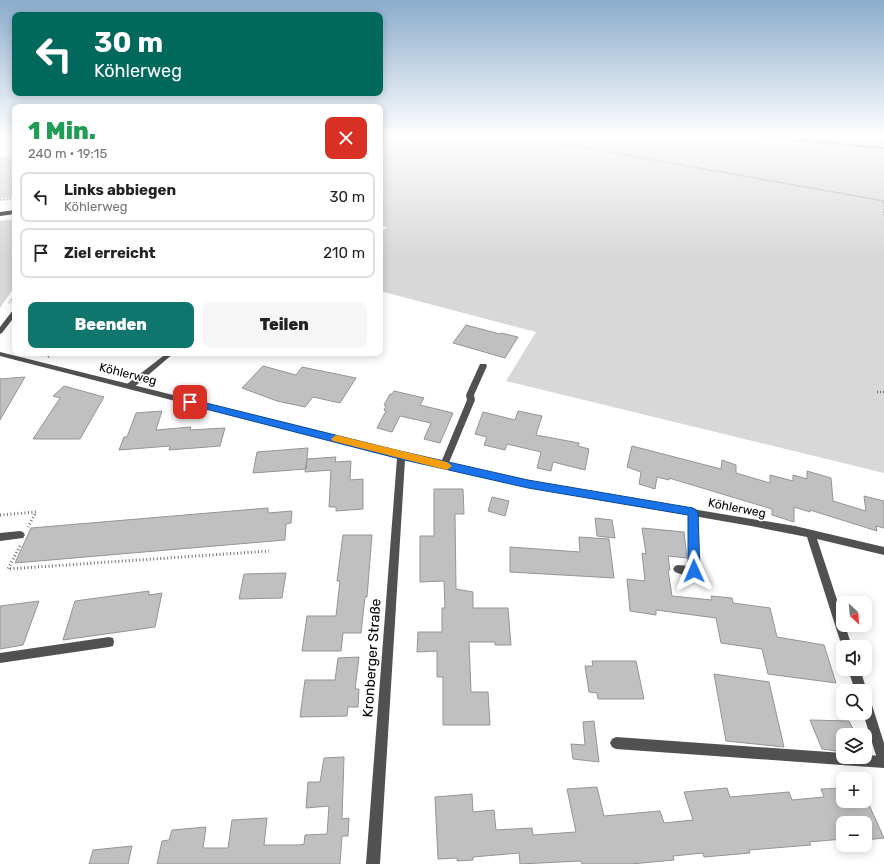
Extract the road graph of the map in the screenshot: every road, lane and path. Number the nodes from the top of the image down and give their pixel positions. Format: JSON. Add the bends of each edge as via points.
{"nodes":[{"id":1,"x":749,"y":177,"type":"edge"},
{"id":2,"x":12,"y":199,"type":"edge"},
{"id":3,"x":0,"y":200,"type":"edge"},
{"id":4,"x":884,"y":202,"type":"edge"},
{"id":5,"x":12,"y":213,"type":"edge"},
{"id":6,"x":0,"y":214,"type":"edge"},
{"id":7,"x":884,"y":216,"type":"edge"},
{"id":8,"x":12,"y":315,"type":"edge"},
{"id":9,"x":0,"y":332,"type":"edge"},
{"id":10,"x":0,"y":354,"type":"edge"},
{"id":11,"x":167,"y":356,"type":"edge"},
{"id":12,"x":483,"y":366,"type":"dead end"},
{"id":13,"x":130,"y":386,"type":"junction"},
{"id":14,"x":876,"y":392,"type":"dead end"},
{"id":15,"x":884,"y":392,"type":"edge"},
{"id":16,"x":400,"y":455,"type":"junction"},
{"id":17,"x":444,"y":465,"type":"junction"},
{"id":18,"x":693,"y":512,"type":"junction"},
{"id":19,"x":0,"y":515,"type":"edge"},
{"id":20,"x":811,"y":534,"type":"junction"},
{"id":21,"x":22,"y":535,"type":"junction"},
{"id":22,"x":0,"y":537,"type":"edge"},
{"id":23,"x":269,"y":551,"type":"dead end"},
{"id":24,"x":884,"y":551,"type":"edge"},
{"id":25,"x":678,"y":569,"type":"dead end"},
{"id":26,"x":845,"y":640,"type":"edge"},
{"id":27,"x":108,"y":642,"type":"dead end"},
{"id":28,"x":0,"y":658,"type":"edge"},
{"id":29,"x":871,"y":720,"type":"edge"},
{"id":30,"x":616,"y":743,"type":"dead end"},
{"id":31,"x":884,"y":762,"type":"edge"},
{"id":32,"x":373,"y":864,"type":"edge"}],
"edges":[{"from":1,"to":4,"type":"path"},
{"from":2,"to":3,"type":"path"},
{"from":4,"to":7,"type":"path"},
{"from":5,"to":6,"type":"main road"},
{"from":8,"to":9,"type":"street"},
{"from":10,"to":13,"type":"street","name":"Köhlerweg"},
{"from":11,"to":13,"type":"street"},
{"from":12,"to":17,"type":"street"},
{"from":13,"to":16,"type":"street","name":"Köhlerweg"},
{"from":14,"to":15,"type":"path"},
{"from":16,"to":17,"type":"street","name":"Köhlerweg"},
{"from":16,"to":32,"type":"street","name":"Kronberger Straße"},
{"from":17,"to":18,"type":"street","name":"Köhlerweg","via":[[528,484]]},
{"from":18,"to":20,"type":"street","name":"Köhlerweg"},
{"from":18,"to":25,"type":"street","via":[[694,571]]},
{"from":19,"to":21,"type":"path","via":[[36,512]]},
{"from":20,"to":24,"type":"street","name":"Köhlerweg"},
{"from":20,"to":26,"type":"street"},
{"from":21,"to":22,"type":"street"},
{"from":21,"to":23,"type":"path","via":[[8,570]]},
{"from":27,"to":28,"type":"street"},
{"from":29,"to":31,"type":"street"},
{"from":30,"to":31,"type":"street"}]}
